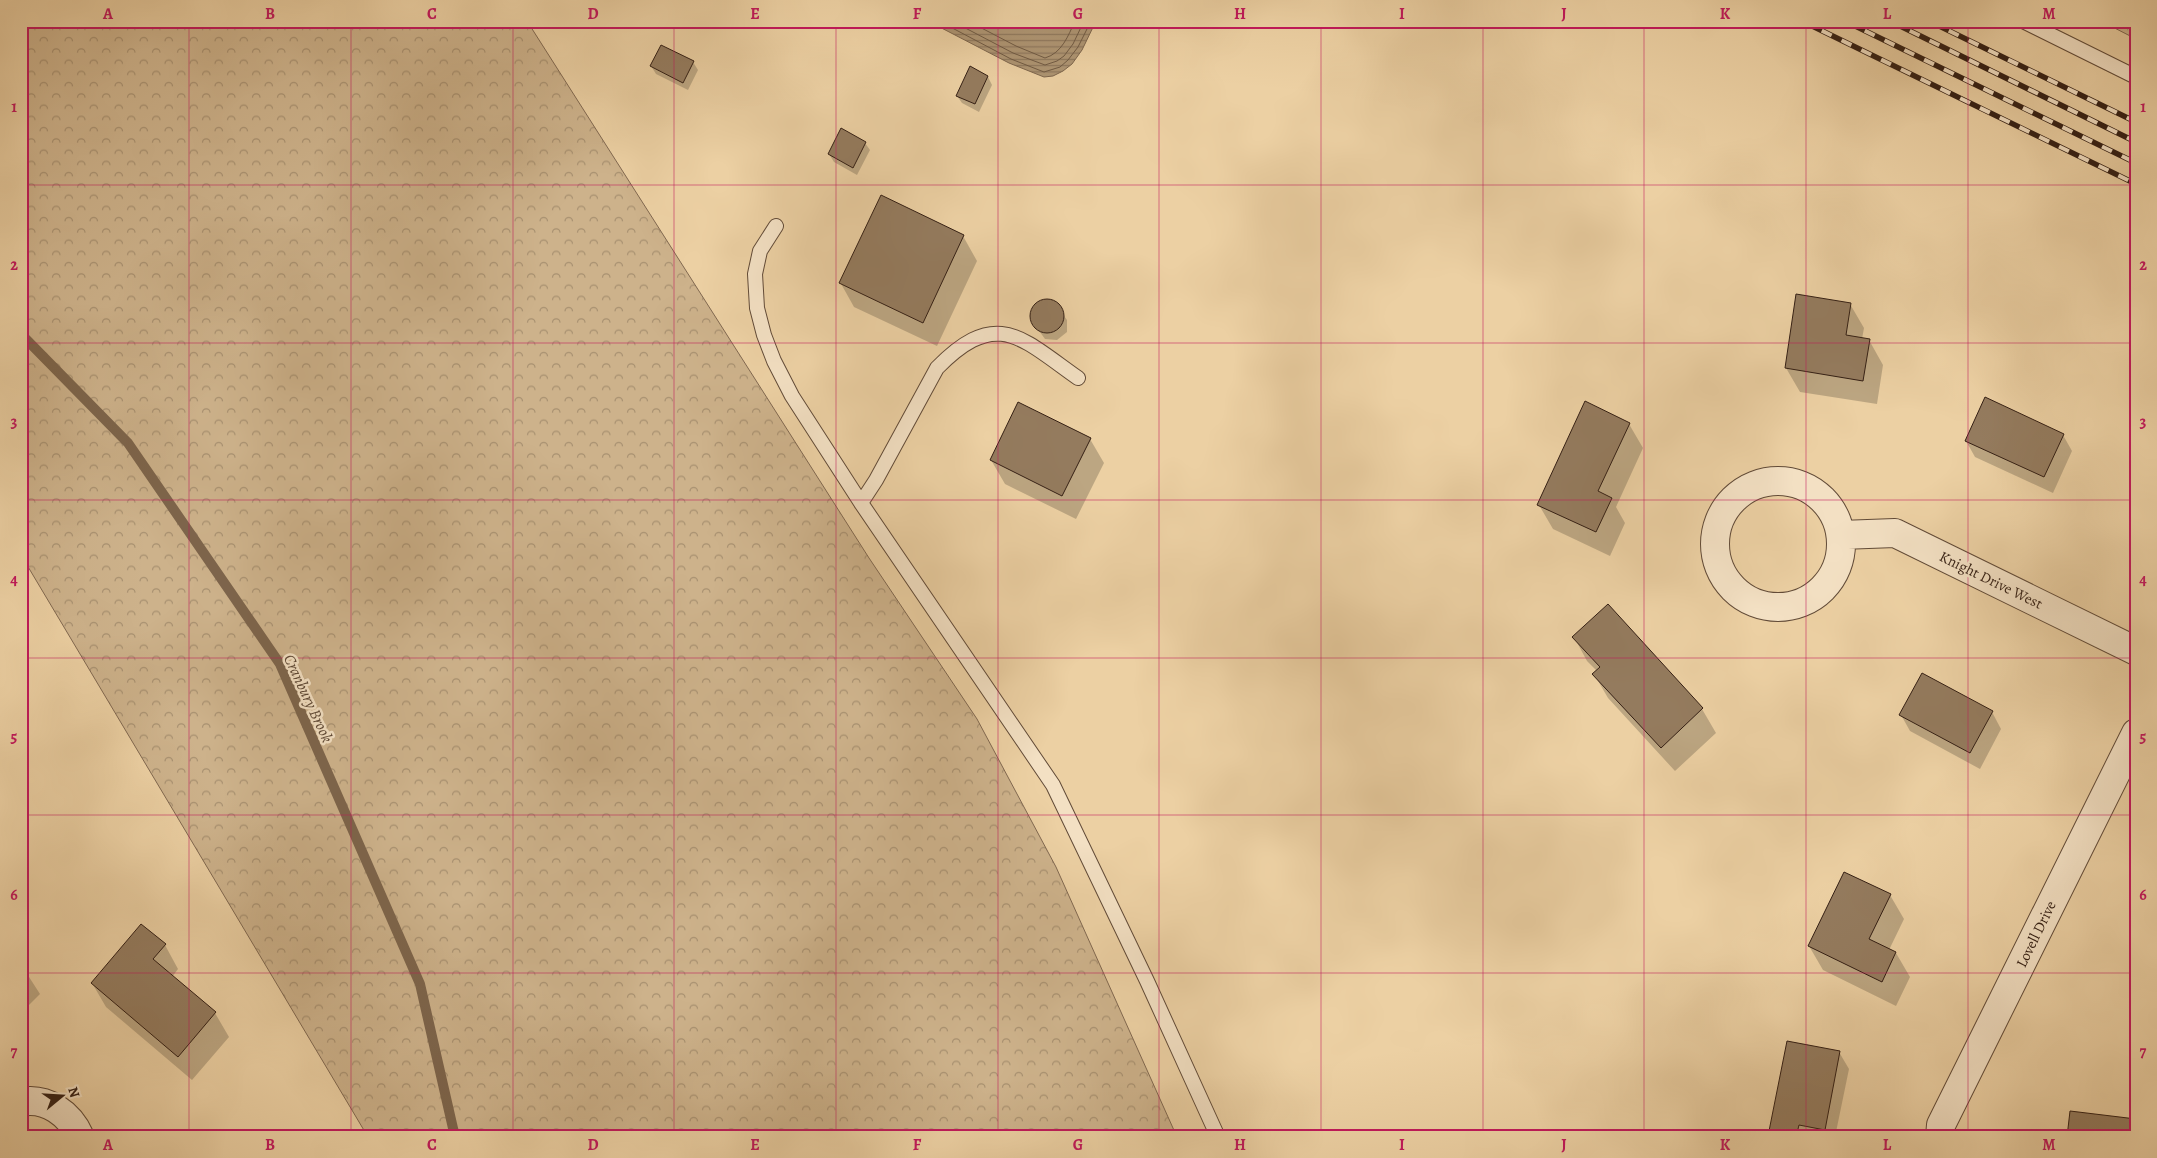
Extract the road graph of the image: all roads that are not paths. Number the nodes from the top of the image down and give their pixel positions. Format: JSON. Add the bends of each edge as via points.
{"nodes":[{"id":1,"x":2023,"y":21,"type":"edge"},
{"id":2,"x":2136,"y":77,"type":"edge"},
{"id":3,"x":776,"y":226,"type":"dead end"},
{"id":4,"x":1078,"y":378,"type":"dead end"},
{"id":5,"x":861,"y":503,"type":"junction"},
{"id":6,"x":1841,"y":535,"type":"junction"},
{"id":7,"x":2136,"y":651,"type":"edge"},
{"id":8,"x":2136,"y":733,"type":"edge"},
{"id":9,"x":21,"y":1102,"type":"edge"},
{"id":10,"x":80,"y":1137,"type":"edge"},
{"id":11,"x":1218,"y":1137,"type":"edge"},
{"id":12,"x":1940,"y":1137,"type":"edge"}],
"edges":[{"from":1,"to":2,"type":"lane"},
{"from":3,"to":5,"type":"lane","via":[[760,251],[755,274],[757,308],[764,335],[792,396]]},
{"from":4,"to":5,"type":"lane","via":[[1015,336],[1001,332],[968,342],[937,368]]},
{"from":5,"to":11,"type":"lane","via":[[1053,785]]},
{"from":6,"to":6,"type":"street","via":[[1833,512],[1816,493],[1798,484],[1772,481],[1752,486],[1723,512],[1716,531],[1715,551],[1723,576],[1741,595],[1759,604],[1778,608],[1815,596],[1830,581],[1840,557]]},
{"from":6,"to":7,"type":"street","name":"Knight Drive West","via":[[1895,533]]},
{"from":8,"to":12,"type":"street","name":"Lovell Drive","via":[[1941,1125]]},
{"from":9,"to":10,"type":"street","via":[[28,1100],[46,1104],[62,1112]]}]}
